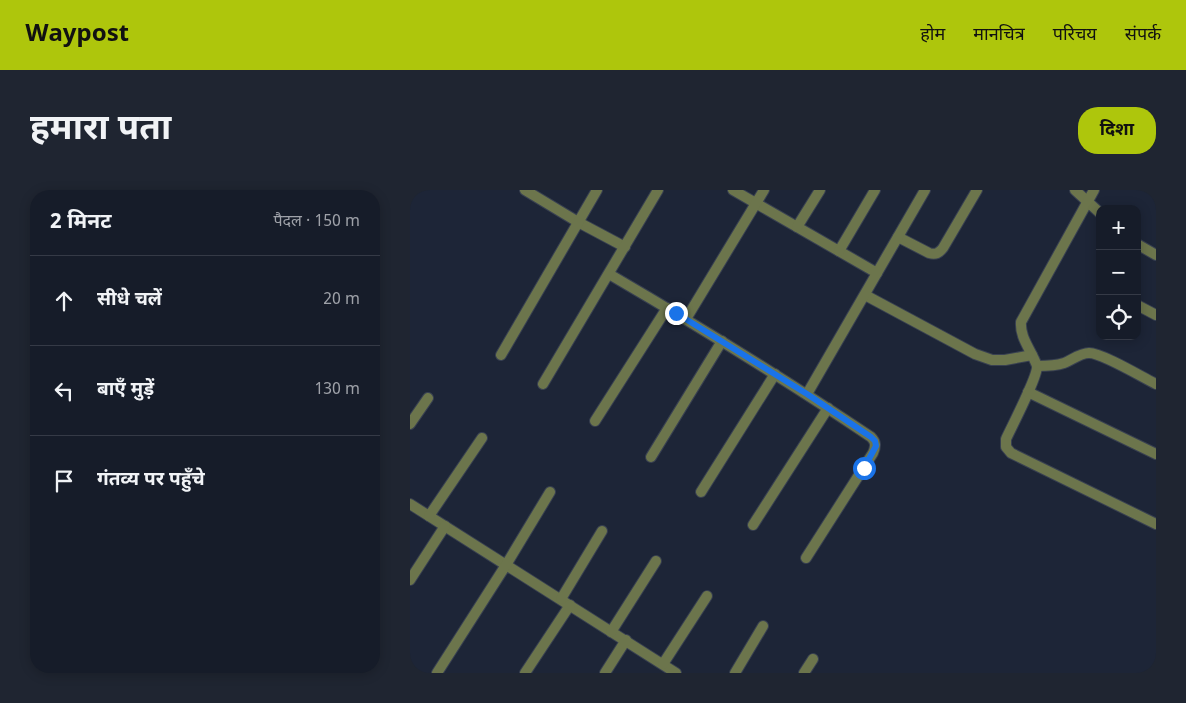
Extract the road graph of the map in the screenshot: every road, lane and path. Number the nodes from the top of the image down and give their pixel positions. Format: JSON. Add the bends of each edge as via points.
{"nodes":[{"id":1,"x":525,"y":190,"type":"edge"},
{"id":2,"x":597,"y":190,"type":"edge"},
{"id":3,"x":658,"y":190,"type":"edge"},
{"id":4,"x":733,"y":190,"type":"edge"},
{"id":5,"x":764,"y":190,"type":"edge"},
{"id":6,"x":820,"y":190,"type":"edge"},
{"id":7,"x":875,"y":190,"type":"edge"},
{"id":8,"x":925,"y":190,"type":"edge"},
{"id":9,"x":977,"y":190,"type":"edge"},
{"id":10,"x":1075,"y":190,"type":"edge"},
{"id":11,"x":1094,"y":190,"type":"edge"},
{"id":12,"x":542,"y":194,"type":"edge"},
{"id":13,"x":1087,"y":201,"type":"junction"},
{"id":14,"x":756,"y":203,"type":"junction"},
{"id":15,"x":1096,"y":209,"type":"edge"},
{"id":16,"x":578,"y":222,"type":"junction"},
{"id":17,"x":796,"y":227,"type":"junction"},
{"id":18,"x":898,"y":236,"type":"junction"},
{"id":19,"x":1141,"y":246,"type":"edge"},
{"id":20,"x":625,"y":247,"type":"junction"},
{"id":21,"x":838,"y":251,"type":"junction"},
{"id":22,"x":1156,"y":255,"type":"edge"},
{"id":23,"x":609,"y":274,"type":"junction"},
{"id":24,"x":877,"y":274,"type":"junction"},
{"id":25,"x":865,"y":295,"type":"junction"},
{"id":26,"x":1141,"y":307,"type":"edge"},
{"id":27,"x":667,"y":308,"type":"junction"},
{"id":28,"x":1156,"y":315,"type":"edge"},
{"id":29,"x":686,"y":319,"type":"junction"},
{"id":30,"x":722,"y":341,"type":"junction"},
{"id":31,"x":501,"y":355,"type":"dead end"},
{"id":32,"x":1032,"y":355,"type":"junction"},
{"id":33,"x":1037,"y":366,"type":"junction"},
{"id":34,"x":776,"y":374,"type":"junction"},
{"id":35,"x":543,"y":384,"type":"dead end"},
{"id":36,"x":1156,"y":384,"type":"edge"},
{"id":37,"x":1028,"y":392,"type":"junction"},
{"id":38,"x":807,"y":394,"type":"junction"},
{"id":39,"x":428,"y":398,"type":"dead end"},
{"id":40,"x":828,"y":408,"type":"junction"},
{"id":41,"x":595,"y":421,"type":"dead end"},
{"id":42,"x":410,"y":424,"type":"edge"},
{"id":43,"x":482,"y":438,"type":"dead end"},
{"id":44,"x":1156,"y":454,"type":"edge"},
{"id":45,"x":651,"y":457,"type":"dead end"},
{"id":46,"x":550,"y":492,"type":"dead end"},
{"id":47,"x":701,"y":492,"type":"dead end"},
{"id":48,"x":410,"y":504,"type":"edge"},
{"id":49,"x":429,"y":516,"type":"junction"},
{"id":50,"x":1155,"y":521,"type":"edge"},
{"id":51,"x":753,"y":525,"type":"dead end"},
{"id":52,"x":445,"y":526,"type":"junction"},
{"id":53,"x":602,"y":531,"type":"dead end"},
{"id":54,"x":806,"y":558,"type":"dead end"},
{"id":55,"x":656,"y":561,"type":"dead end"},
{"id":56,"x":506,"y":564,"type":"junction"},
{"id":57,"x":410,"y":580,"type":"edge"},
{"id":58,"x":707,"y":596,"type":"dead end"},
{"id":59,"x":560,"y":599,"type":"junction"},
{"id":60,"x":570,"y":605,"type":"junction"},
{"id":61,"x":763,"y":626,"type":"dead end"},
{"id":62,"x":611,"y":632,"type":"junction"},
{"id":63,"x":626,"y":640,"type":"junction"},
{"id":64,"x":813,"y":659,"type":"dead end"},
{"id":65,"x":663,"y":664,"type":"junction"},
{"id":66,"x":437,"y":673,"type":"edge"},
{"id":67,"x":525,"y":673,"type":"edge"},
{"id":68,"x":605,"y":673,"type":"edge"},
{"id":69,"x":676,"y":673,"type":"edge"},
{"id":70,"x":735,"y":673,"type":"edge"},
{"id":71,"x":804,"y":673,"type":"edge"}],
"edges":[{"from":1,"to":12,"type":"street"},
{"from":2,"to":16,"type":"street"},
{"from":3,"to":20,"type":"street"},
{"from":4,"to":14,"type":"street"},
{"from":5,"to":14,"type":"street"},
{"from":6,"to":17,"type":"street"},
{"from":7,"to":21,"type":"street"},
{"from":8,"to":18,"type":"street"},
{"from":9,"to":18,"type":"street","via":[[939,253],[929,253]]},
{"from":10,"to":13,"type":"street"},
{"from":11,"to":13,"type":"street"},
{"from":12,"to":16,"type":"street"},
{"from":13,"to":15,"type":"street"},
{"from":13,"to":32,"type":"street","via":[[1021,322],[1020,329]]},
{"from":14,"to":17,"type":"street"},
{"from":14,"to":29,"type":"street"},
{"from":16,"to":20,"type":"street"},
{"from":16,"to":31,"type":"street"},
{"from":17,"to":21,"type":"street"},
{"from":18,"to":24,"type":"street"},
{"from":19,"to":22,"type":"street"},
{"from":20,"to":23,"type":"street"},
{"from":21,"to":24,"type":"street"},
{"from":23,"to":27,"type":"street"},
{"from":23,"to":35,"type":"street"},
{"from":24,"to":25,"type":"street"},
{"from":25,"to":32,"type":"street","via":[[975,354],[992,360]]},
{"from":25,"to":38,"type":"street"},
{"from":26,"to":28,"type":"street"},
{"from":27,"to":29,"type":"street"},
{"from":27,"to":41,"type":"street"},
{"from":29,"to":30,"type":"street"},
{"from":30,"to":34,"type":"street"},
{"from":30,"to":45,"type":"street"},
{"from":32,"to":33,"type":"street"},
{"from":33,"to":36,"type":"street","via":[[1052,366],[1089,353]]},
{"from":33,"to":37,"type":"street"},
{"from":34,"to":38,"type":"street"},
{"from":34,"to":47,"type":"street"},
{"from":37,"to":44,"type":"street"},
{"from":37,"to":50,"type":"street","via":[[1006,439],[1006,447],[1011,453]]},
{"from":38,"to":40,"type":"street"},
{"from":39,"to":42,"type":"street"},
{"from":40,"to":51,"type":"street"},
{"from":40,"to":54,"type":"street","via":[[871,437],[876,446]]},
{"from":43,"to":49,"type":"street"},
{"from":46,"to":56,"type":"street"},
{"from":48,"to":49,"type":"street"},
{"from":49,"to":52,"type":"street"},
{"from":52,"to":56,"type":"street"},
{"from":52,"to":57,"type":"street"},
{"from":53,"to":59,"type":"street"},
{"from":55,"to":62,"type":"street"},
{"from":56,"to":59,"type":"street"},
{"from":56,"to":66,"type":"street"},
{"from":58,"to":65,"type":"street"},
{"from":59,"to":60,"type":"street"},
{"from":60,"to":62,"type":"street"},
{"from":60,"to":67,"type":"street"},
{"from":61,"to":70,"type":"street"},
{"from":62,"to":63,"type":"street"},
{"from":63,"to":65,"type":"street"},
{"from":63,"to":68,"type":"street"},
{"from":64,"to":71,"type":"street"},
{"from":65,"to":69,"type":"street"}]}
